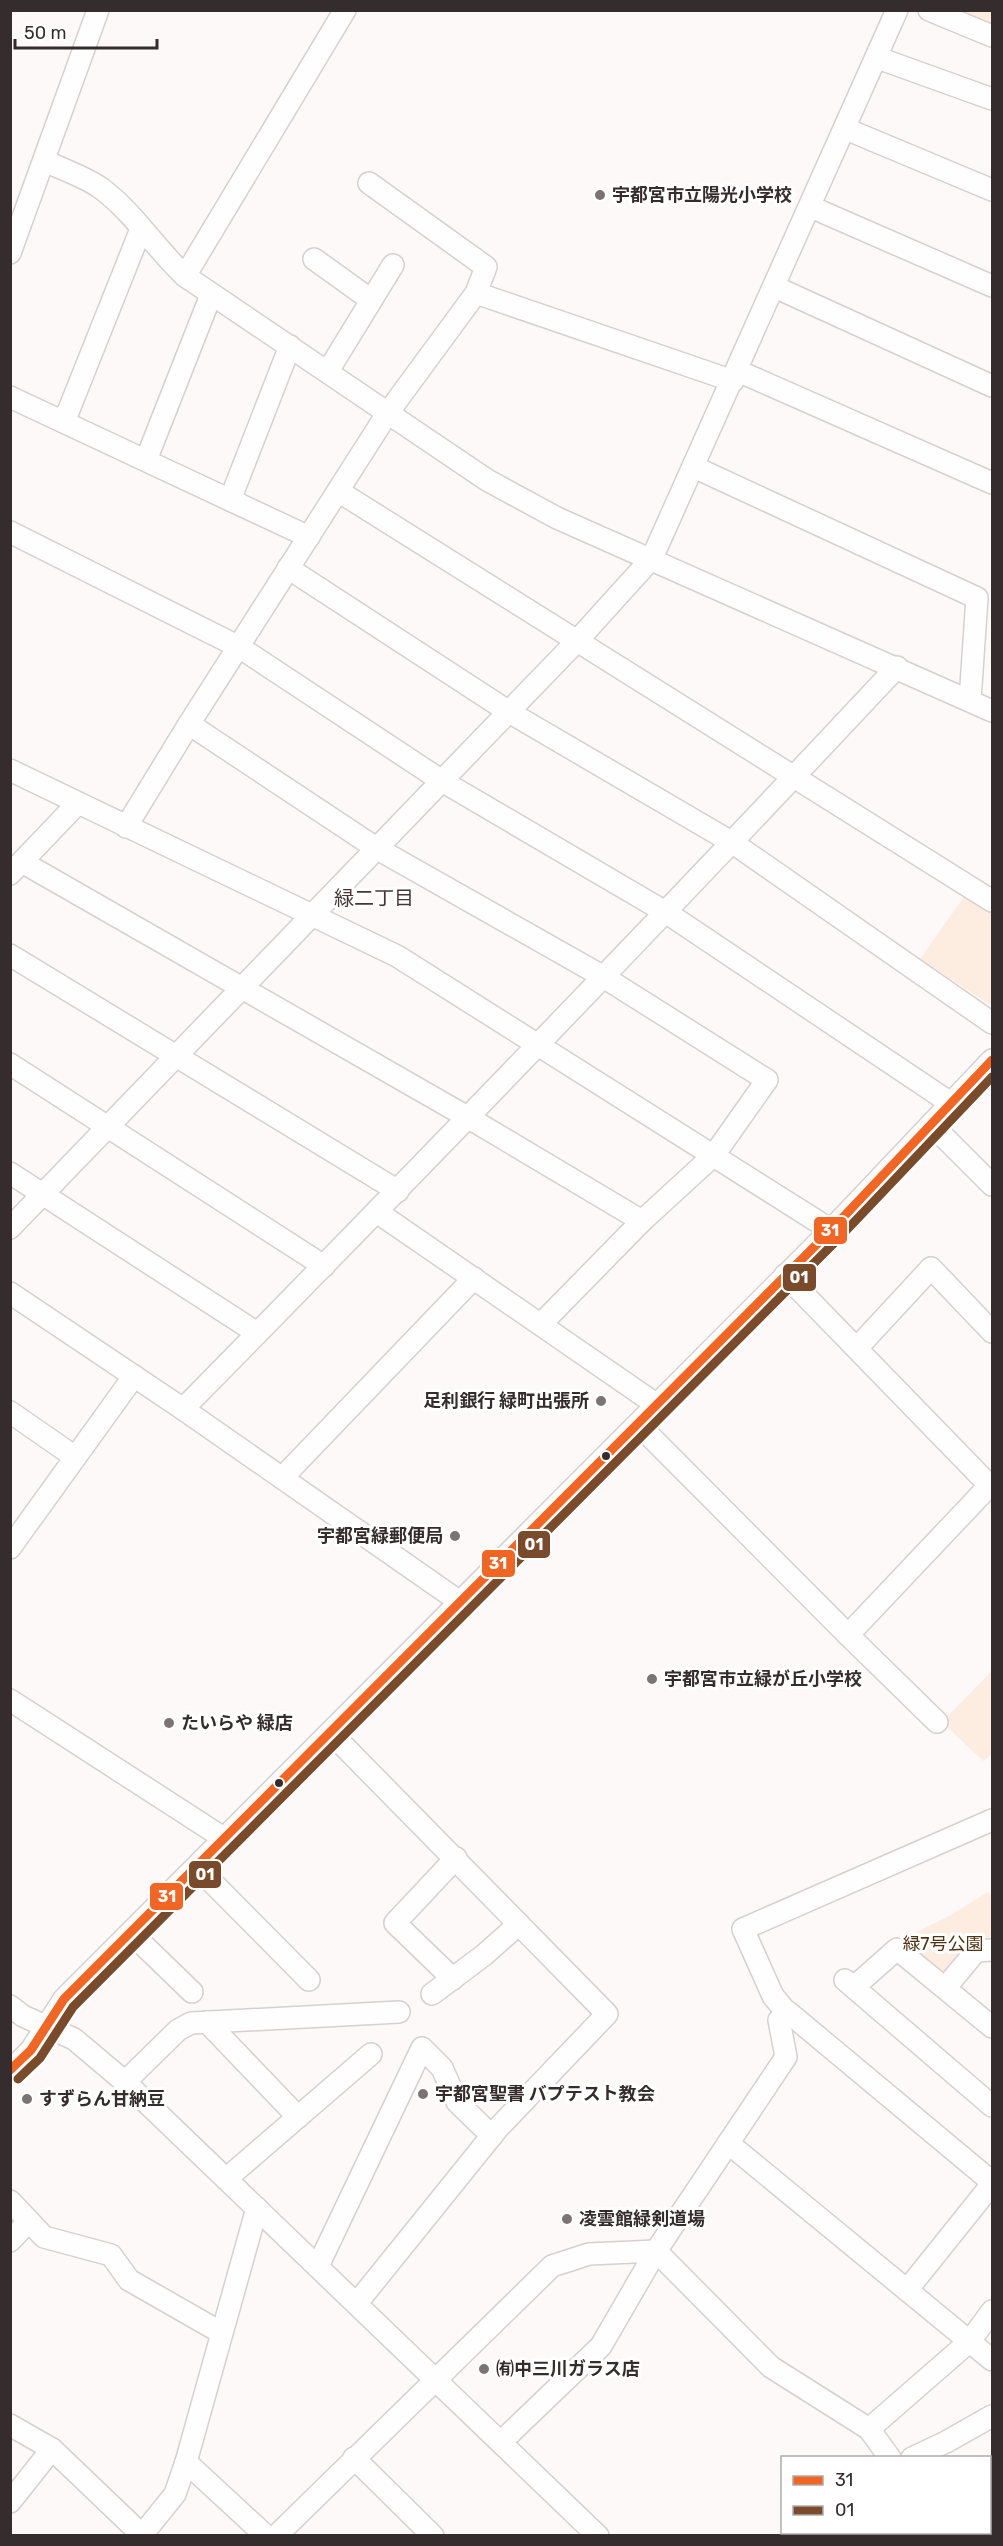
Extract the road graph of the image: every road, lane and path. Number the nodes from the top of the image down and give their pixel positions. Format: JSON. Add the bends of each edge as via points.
{"nodes":[{"id":1,"x":98,"y":10,"type":"edge"},
{"id":2,"x":345,"y":10,"type":"edge"},
{"id":3,"x":897,"y":10,"type":"edge"},
{"id":4,"x":929,"y":10,"type":"edge"},
{"id":5,"x":993,"y":36,"type":"edge"},
{"id":6,"x":878,"y":58,"type":"junction"},
{"id":7,"x":993,"y":99,"type":"edge"},
{"id":8,"x":846,"y":129,"type":"junction"},
{"id":9,"x":44,"y":161,"type":"junction"},
{"id":10,"x":369,"y":183,"type":"dead end"},
{"id":11,"x":993,"y":190,"type":"edge"},
{"id":12,"x":811,"y":207,"type":"junction"},
{"id":13,"x":141,"y":229,"type":"junction"},
{"id":14,"x":10,"y":253,"type":"edge"},
{"id":15,"x":314,"y":259,"type":"dead end"},
{"id":16,"x":393,"y":265,"type":"dead end"},
{"id":17,"x":185,"y":276,"type":"junction"},
{"id":18,"x":993,"y":286,"type":"edge"},
{"id":19,"x":775,"y":287,"type":"junction"},
{"id":20,"x":476,"y":293,"type":"junction"},
{"id":21,"x":211,"y":295,"type":"junction"},
{"id":22,"x":371,"y":300,"type":"junction"},
{"id":23,"x":290,"y":346,"type":"junction"},
{"id":24,"x":328,"y":371,"type":"junction"},
{"id":25,"x":735,"y":376,"type":"junction"},
{"id":26,"x":993,"y":386,"type":"edge"},
{"id":27,"x":10,"y":397,"type":"edge"},
{"id":28,"x":387,"y":414,"type":"junction"},
{"id":29,"x":64,"y":422,"type":"junction"},
{"id":30,"x":146,"y":460,"type":"junction"},
{"id":31,"x":694,"y":467,"type":"junction"},
{"id":32,"x":993,"y":483,"type":"edge"},
{"id":33,"x":338,"y":491,"type":"junction"},
{"id":34,"x":230,"y":500,"type":"junction"},
{"id":35,"x":10,"y":532,"type":"edge"},
{"id":36,"x":309,"y":537,"type":"junction"},
{"id":37,"x":652,"y":558,"type":"junction"},
{"id":38,"x":288,"y":568,"type":"junction"},
{"id":39,"x":576,"y":642,"type":"junction"},
{"id":40,"x":239,"y":647,"type":"junction"},
{"id":41,"x":897,"y":667,"type":"junction"},
{"id":42,"x":970,"y":700,"type":"junction"},
{"id":43,"x":993,"y":711,"type":"edge"},
{"id":44,"x":509,"y":712,"type":"junction"},
{"id":45,"x":189,"y":724,"type":"junction"},
{"id":46,"x":10,"y":770,"type":"edge"},
{"id":47,"x":795,"y":776,"type":"junction"},
{"id":48,"x":442,"y":781,"type":"junction"},
{"id":49,"x":78,"y":803,"type":"junction"},
{"id":50,"x":126,"y":826,"type":"junction"},
{"id":51,"x":733,"y":843,"type":"junction"},
{"id":52,"x":376,"y":848,"type":"junction"},
{"id":53,"x":16,"y":868,"type":"edge"},
{"id":54,"x":993,"y":901,"type":"edge"},
{"id":55,"x":666,"y":913,"type":"junction"},
{"id":56,"x":311,"y":916,"type":"junction"},
{"id":57,"x":10,"y":955,"type":"edge"},
{"id":58,"x":602,"y":976,"type":"junction"},
{"id":59,"x":241,"y":989,"type":"junction"},
{"id":60,"x":993,"y":1023,"type":"edge"},
{"id":61,"x":536,"y":1046,"type":"junction"},
{"id":62,"x":177,"y":1055,"type":"junction"},
{"id":63,"x":992,"y":1061,"type":"edge"},
{"id":64,"x":10,"y":1064,"type":"edge"},
{"id":65,"x":952,"y":1104,"type":"junction"},
{"id":66,"x":469,"y":1118,"type":"junction"},
{"id":67,"x":109,"y":1125,"type":"junction"},
{"id":68,"x":932,"y":1125,"type":"junction"},
{"id":69,"x":714,"y":1155,"type":"junction"},
{"id":70,"x":10,"y":1173,"type":"edge"},
{"id":71,"x":993,"y":1185,"type":"edge"},
{"id":72,"x":399,"y":1191,"type":"junction"},
{"id":73,"x":44,"y":1193,"type":"junction"},
{"id":74,"x":378,"y":1212,"type":"junction"},
{"id":75,"x":642,"y":1221,"type":"junction"},
{"id":76,"x":10,"y":1228,"type":"edge"},
{"id":77,"x":831,"y":1230,"type":"junction"},
{"id":78,"x":324,"y":1266,"type":"junction"},
{"id":79,"x":785,"y":1275,"type":"junction"},
{"id":80,"x":474,"y":1278,"type":"junction"},
{"id":81,"x":10,"y":1293,"type":"edge"},
{"id":82,"x":541,"y":1324,"type":"junction"},
{"id":83,"x":993,"y":1332,"type":"edge"},
{"id":84,"x":257,"y":1333,"type":"junction"},
{"id":85,"x":857,"y":1348,"type":"junction"},
{"id":86,"x":134,"y":1376,"type":"junction"},
{"id":87,"x":657,"y":1405,"type":"junction"},
{"id":88,"x":183,"y":1409,"type":"junction"},
{"id":89,"x":10,"y":1412,"type":"edge"},
{"id":90,"x":638,"y":1424,"type":"junction"},
{"id":91,"x":75,"y":1456,"type":"junction"},
{"id":92,"x":282,"y":1478,"type":"junction"},
{"id":93,"x":991,"y":1486,"type":"edge"},
{"id":94,"x":10,"y":1548,"type":"edge"},
{"id":95,"x":460,"y":1602,"type":"junction"},
{"id":96,"x":848,"y":1635,"type":"junction"},
{"id":97,"x":10,"y":1700,"type":"edge"},
{"id":98,"x":937,"y":1722,"type":"dead end"},
{"id":99,"x":331,"y":1733,"type":"junction"},
{"id":100,"x":993,"y":1820,"type":"edge"},
{"id":101,"x":225,"y":1839,"type":"junction"},
{"id":102,"x":456,"y":1858,"type":"junction"},
{"id":103,"x":196,"y":1867,"type":"junction"},
{"id":104,"x":519,"y":1924,"type":"junction"},
{"id":105,"x":131,"y":1933,"type":"junction"},
{"id":106,"x":993,"y":1950,"type":"edge"},
{"id":107,"x":453,"y":1979,"type":"junction"},
{"id":108,"x":309,"y":1980,"type":"dead end"},
{"id":109,"x":946,"y":1987,"type":"junction"},
{"id":110,"x":192,"y":1992,"type":"dead end"},
{"id":111,"x":432,"y":1994,"type":"dead end"},
{"id":112,"x":10,"y":2006,"type":"edge"},
{"id":113,"x":399,"y":2012,"type":"dead end"},
{"id":114,"x":783,"y":2013,"type":"junction"},
{"id":115,"x":207,"y":2022,"type":"junction"},
{"id":116,"x":48,"y":2026,"type":"junction"},
{"id":117,"x":993,"y":2026,"type":"edge"},
{"id":118,"x":371,"y":2055,"type":"dead end"},
{"id":119,"x":10,"y":2071,"type":"edge"},
{"id":120,"x":125,"y":2082,"type":"junction"},
{"id":121,"x":993,"y":2106,"type":"edge"},
{"id":122,"x":298,"y":2117,"type":"junction"},
{"id":123,"x":492,"y":2136,"type":"junction"},
{"id":124,"x":728,"y":2143,"type":"junction"},
{"id":125,"x":226,"y":2179,"type":"junction"},
{"id":126,"x":993,"y":2183,"type":"edge"},
{"id":127,"x":10,"y":2201,"type":"edge"},
{"id":128,"x":256,"y":2208,"type":"junction"},
{"id":129,"x":29,"y":2222,"type":"junction"},
{"id":130,"x":10,"y":2241,"type":"edge"},
{"id":131,"x":656,"y":2251,"type":"junction"},
{"id":132,"x":318,"y":2266,"type":"junction"},
{"id":133,"x":907,"y":2290,"type":"junction"},
{"id":134,"x":357,"y":2303,"type":"junction"},
{"id":135,"x":993,"y":2311,"type":"edge"},
{"id":136,"x":220,"y":2332,"type":"junction"},
{"id":137,"x":970,"y":2341,"type":"junction"},
{"id":138,"x":993,"y":2360,"type":"edge"},
{"id":139,"x":435,"y":2379,"type":"junction"},
{"id":140,"x":993,"y":2416,"type":"edge"},
{"id":141,"x":10,"y":2425,"type":"edge"},
{"id":142,"x":869,"y":2429,"type":"junction"},
{"id":143,"x":502,"y":2441,"type":"junction"},
{"id":144,"x":52,"y":2449,"type":"junction"},
{"id":145,"x":889,"y":2456,"type":"edge"},
{"id":146,"x":914,"y":2456,"type":"edge"},
{"id":147,"x":354,"y":2458,"type":"junction"},
{"id":148,"x":186,"y":2462,"type":"junction"},
{"id":149,"x":10,"y":2502,"type":"edge"},
{"id":150,"x":266,"y":2535,"type":"edge"},
{"id":151,"x":276,"y":2535,"type":"edge"},
{"id":152,"x":433,"y":2535,"type":"edge"},
{"id":153,"x":598,"y":2535,"type":"edge"}],
"edges":[{"from":1,"to":9,"type":"street"},
{"from":2,"to":17,"type":"street"},
{"from":3,"to":6,"type":"street"},
{"from":4,"to":5,"type":"street"},
{"from":6,"to":7,"type":"street"},
{"from":6,"to":8,"type":"street"},
{"from":8,"to":11,"type":"street"},
{"from":8,"to":12,"type":"street"},
{"from":9,"to":13,"type":"street","via":[[101,188]]},
{"from":9,"to":14,"type":"street"},
{"from":10,"to":20,"type":"street","via":[[486,267]]},
{"from":12,"to":18,"type":"street"},
{"from":12,"to":19,"type":"street"},
{"from":13,"to":17,"type":"street"},
{"from":13,"to":29,"type":"street"},
{"from":15,"to":22,"type":"street"},
{"from":16,"to":22,"type":"street"},
{"from":17,"to":21,"type":"street"},
{"from":19,"to":25,"type":"street"},
{"from":19,"to":26,"type":"street"},
{"from":20,"to":25,"type":"street"},
{"from":20,"to":28,"type":"street"},
{"from":21,"to":23,"type":"street"},
{"from":21,"to":30,"type":"street"},
{"from":22,"to":24,"type":"street"},
{"from":23,"to":24,"type":"street"},
{"from":23,"to":34,"type":"street"},
{"from":24,"to":28,"type":"street"},
{"from":25,"to":31,"type":"street"},
{"from":25,"to":32,"type":"street"},
{"from":27,"to":29,"type":"street"},
{"from":28,"to":33,"type":"street"},
{"from":28,"to":37,"type":"street","via":[[487,480],[557,518]]},
{"from":29,"to":30,"type":"street"},
{"from":30,"to":34,"type":"street"},
{"from":31,"to":37,"type":"street"},
{"from":31,"to":42,"type":"street","via":[[977,598]]},
{"from":33,"to":36,"type":"street"},
{"from":33,"to":39,"type":"street"},
{"from":34,"to":36,"type":"street"},
{"from":35,"to":40,"type":"street"},
{"from":36,"to":38,"type":"street"},
{"from":37,"to":39,"type":"street"},
{"from":37,"to":41,"type":"street"},
{"from":38,"to":40,"type":"street"},
{"from":38,"to":44,"type":"street"},
{"from":39,"to":44,"type":"street"},
{"from":39,"to":47,"type":"street"},
{"from":40,"to":45,"type":"street"},
{"from":40,"to":48,"type":"street"},
{"from":41,"to":42,"type":"street"},
{"from":41,"to":47,"type":"street"},
{"from":42,"to":43,"type":"street"},
{"from":44,"to":48,"type":"street"},
{"from":44,"to":51,"type":"street"},
{"from":45,"to":50,"type":"street"},
{"from":45,"to":52,"type":"street"},
{"from":46,"to":49,"type":"street"},
{"from":47,"to":51,"type":"street"},
{"from":47,"to":54,"type":"street"},
{"from":48,"to":52,"type":"street"},
{"from":48,"to":55,"type":"street"},
{"from":49,"to":50,"type":"street"},
{"from":49,"to":53,"type":"street"},
{"from":50,"to":56,"type":"street"},
{"from":51,"to":55,"type":"street"},
{"from":51,"to":60,"type":"street"},
{"from":52,"to":56,"type":"street"},
{"from":52,"to":58,"type":"street"},
{"from":53,"to":59,"type":"street"},
{"from":55,"to":58,"type":"street"},
{"from":55,"to":65,"type":"street"},
{"from":56,"to":59,"type":"street"},
{"from":56,"to":61,"type":"street","via":[[397,957]]},
{"from":57,"to":62,"type":"street"},
{"from":58,"to":61,"type":"street"},
{"from":58,"to":69,"type":"street","via":[[766,1080]]},
{"from":59,"to":62,"type":"street"},
{"from":59,"to":66,"type":"street"},
{"from":61,"to":66,"type":"street"},
{"from":61,"to":69,"type":"street"},
{"from":62,"to":67,"type":"street"},
{"from":62,"to":72,"type":"street"},
{"from":63,"to":65,"type":"street"},
{"from":64,"to":67,"type":"street"},
{"from":65,"to":68,"type":"street"},
{"from":66,"to":72,"type":"street"},
{"from":66,"to":75,"type":"street"},
{"from":67,"to":73,"type":"street"},
{"from":67,"to":78,"type":"street"},
{"from":68,"to":71,"type":"street"},
{"from":68,"to":77,"type":"street"},
{"from":69,"to":75,"type":"street"},
{"from":69,"to":77,"type":"street"},
{"from":70,"to":73,"type":"street"},
{"from":72,"to":74,"type":"street"},
{"from":73,"to":76,"type":"street"},
{"from":73,"to":84,"type":"street"},
{"from":74,"to":78,"type":"street"},
{"from":74,"to":80,"type":"street"},
{"from":75,"to":82,"type":"street"},
{"from":77,"to":79,"type":"street"},
{"from":78,"to":84,"type":"street"},
{"from":79,"to":85,"type":"street"},
{"from":79,"to":87,"type":"street"},
{"from":80,"to":82,"type":"street"},
{"from":80,"to":92,"type":"street"},
{"from":81,"to":86,"type":"street"},
{"from":82,"to":87,"type":"street"},
{"from":83,"to":85,"type":"street","via":[[931,1269]]},
{"from":84,"to":88,"type":"street"},
{"from":85,"to":93,"type":"street"},
{"from":86,"to":88,"type":"street"},
{"from":86,"to":91,"type":"street"},
{"from":87,"to":90,"type":"street"},
{"from":88,"to":92,"type":"street"},
{"from":89,"to":91,"type":"street"},
{"from":90,"to":95,"type":"street"},
{"from":90,"to":96,"type":"street"},
{"from":91,"to":94,"type":"street"},
{"from":92,"to":95,"type":"street"},
{"from":93,"to":96,"type":"street"},
{"from":95,"to":99,"type":"street"},
{"from":96,"to":98,"type":"street"},
{"from":97,"to":101,"type":"street"},
{"from":99,"to":101,"type":"street"},
{"from":99,"to":102,"type":"street"},
{"from":100,"to":114,"type":"street","via":[[743,1929]]},
{"from":101,"to":103,"type":"street"},
{"from":102,"to":104,"type":"street"},
{"from":102,"to":107,"type":"street","via":[[395,1923]]},
{"from":103,"to":105,"type":"street"},
{"from":103,"to":108,"type":"street"},
{"from":104,"to":107,"type":"street"},
{"from":104,"to":123,"type":"street","via":[[607,2014]]},
{"from":105,"to":110,"type":"street"},
{"from":105,"to":116,"type":"street","via":[[64,1999]]},
{"from":106,"to":109,"type":"street","via":[[976,1951]]},
{"from":107,"to":111,"type":"street"},
{"from":109,"to":117,"type":"street"},
{"from":109,"to":121,"type":"street","via":[[897,1949],[850,1984]]},
{"from":112,"to":116,"type":"street","via":[[22,2016]]},
{"from":113,"to":115,"type":"street"},
{"from":114,"to":124,"type":"street","via":[[786,2057]]},
{"from":114,"to":126,"type":"street"},
{"from":115,"to":120,"type":"street","via":[[191,2023],[178,2030]]},
{"from":115,"to":122,"type":"street"},
{"from":116,"to":119,"type":"street"},
{"from":116,"to":120,"type":"street","via":[[74,2040]]},
{"from":118,"to":122,"type":"street"},
{"from":120,"to":125,"type":"street"},
{"from":122,"to":125,"type":"street"},
{"from":123,"to":132,"type":"street","via":[[458,2102],[442,2068],[422,2048]]},
{"from":123,"to":134,"type":"street"},
{"from":124,"to":131,"type":"street"},
{"from":124,"to":133,"type":"street"},
{"from":125,"to":128,"type":"street"},
{"from":126,"to":133,"type":"street"},
{"from":127,"to":129,"type":"street"},
{"from":128,"to":132,"type":"street"},
{"from":128,"to":136,"type":"street"},
{"from":129,"to":130,"type":"street"},
{"from":129,"to":136,"type":"street","via":[[44,2237],[111,2255],[129,2280]]},
{"from":131,"to":139,"type":"street","via":[[589,2254],[552,2266]]},
{"from":131,"to":142,"type":"street","via":[[771,2367]]},
{"from":131,"to":143,"type":"street","via":[[601,2346]]},
{"from":132,"to":134,"type":"street"},
{"from":133,"to":137,"type":"street"},
{"from":134,"to":139,"type":"street"},
{"from":135,"to":137,"type":"street"},
{"from":136,"to":148,"type":"street"},
{"from":137,"to":138,"type":"street"},
{"from":137,"to":142,"type":"street"},
{"from":139,"to":143,"type":"street"},
{"from":139,"to":147,"type":"street"},
{"from":140,"to":146,"type":"street"},
{"from":141,"to":144,"type":"street"},
{"from":142,"to":145,"type":"street"},
{"from":143,"to":153,"type":"street"},
{"from":144,"to":148,"type":"street","via":[[142,2535],[175,2494]]},
{"from":144,"to":149,"type":"street"},
{"from":147,"to":151,"type":"street"},
{"from":147,"to":152,"type":"street"},
{"from":148,"to":150,"type":"street"}]}
